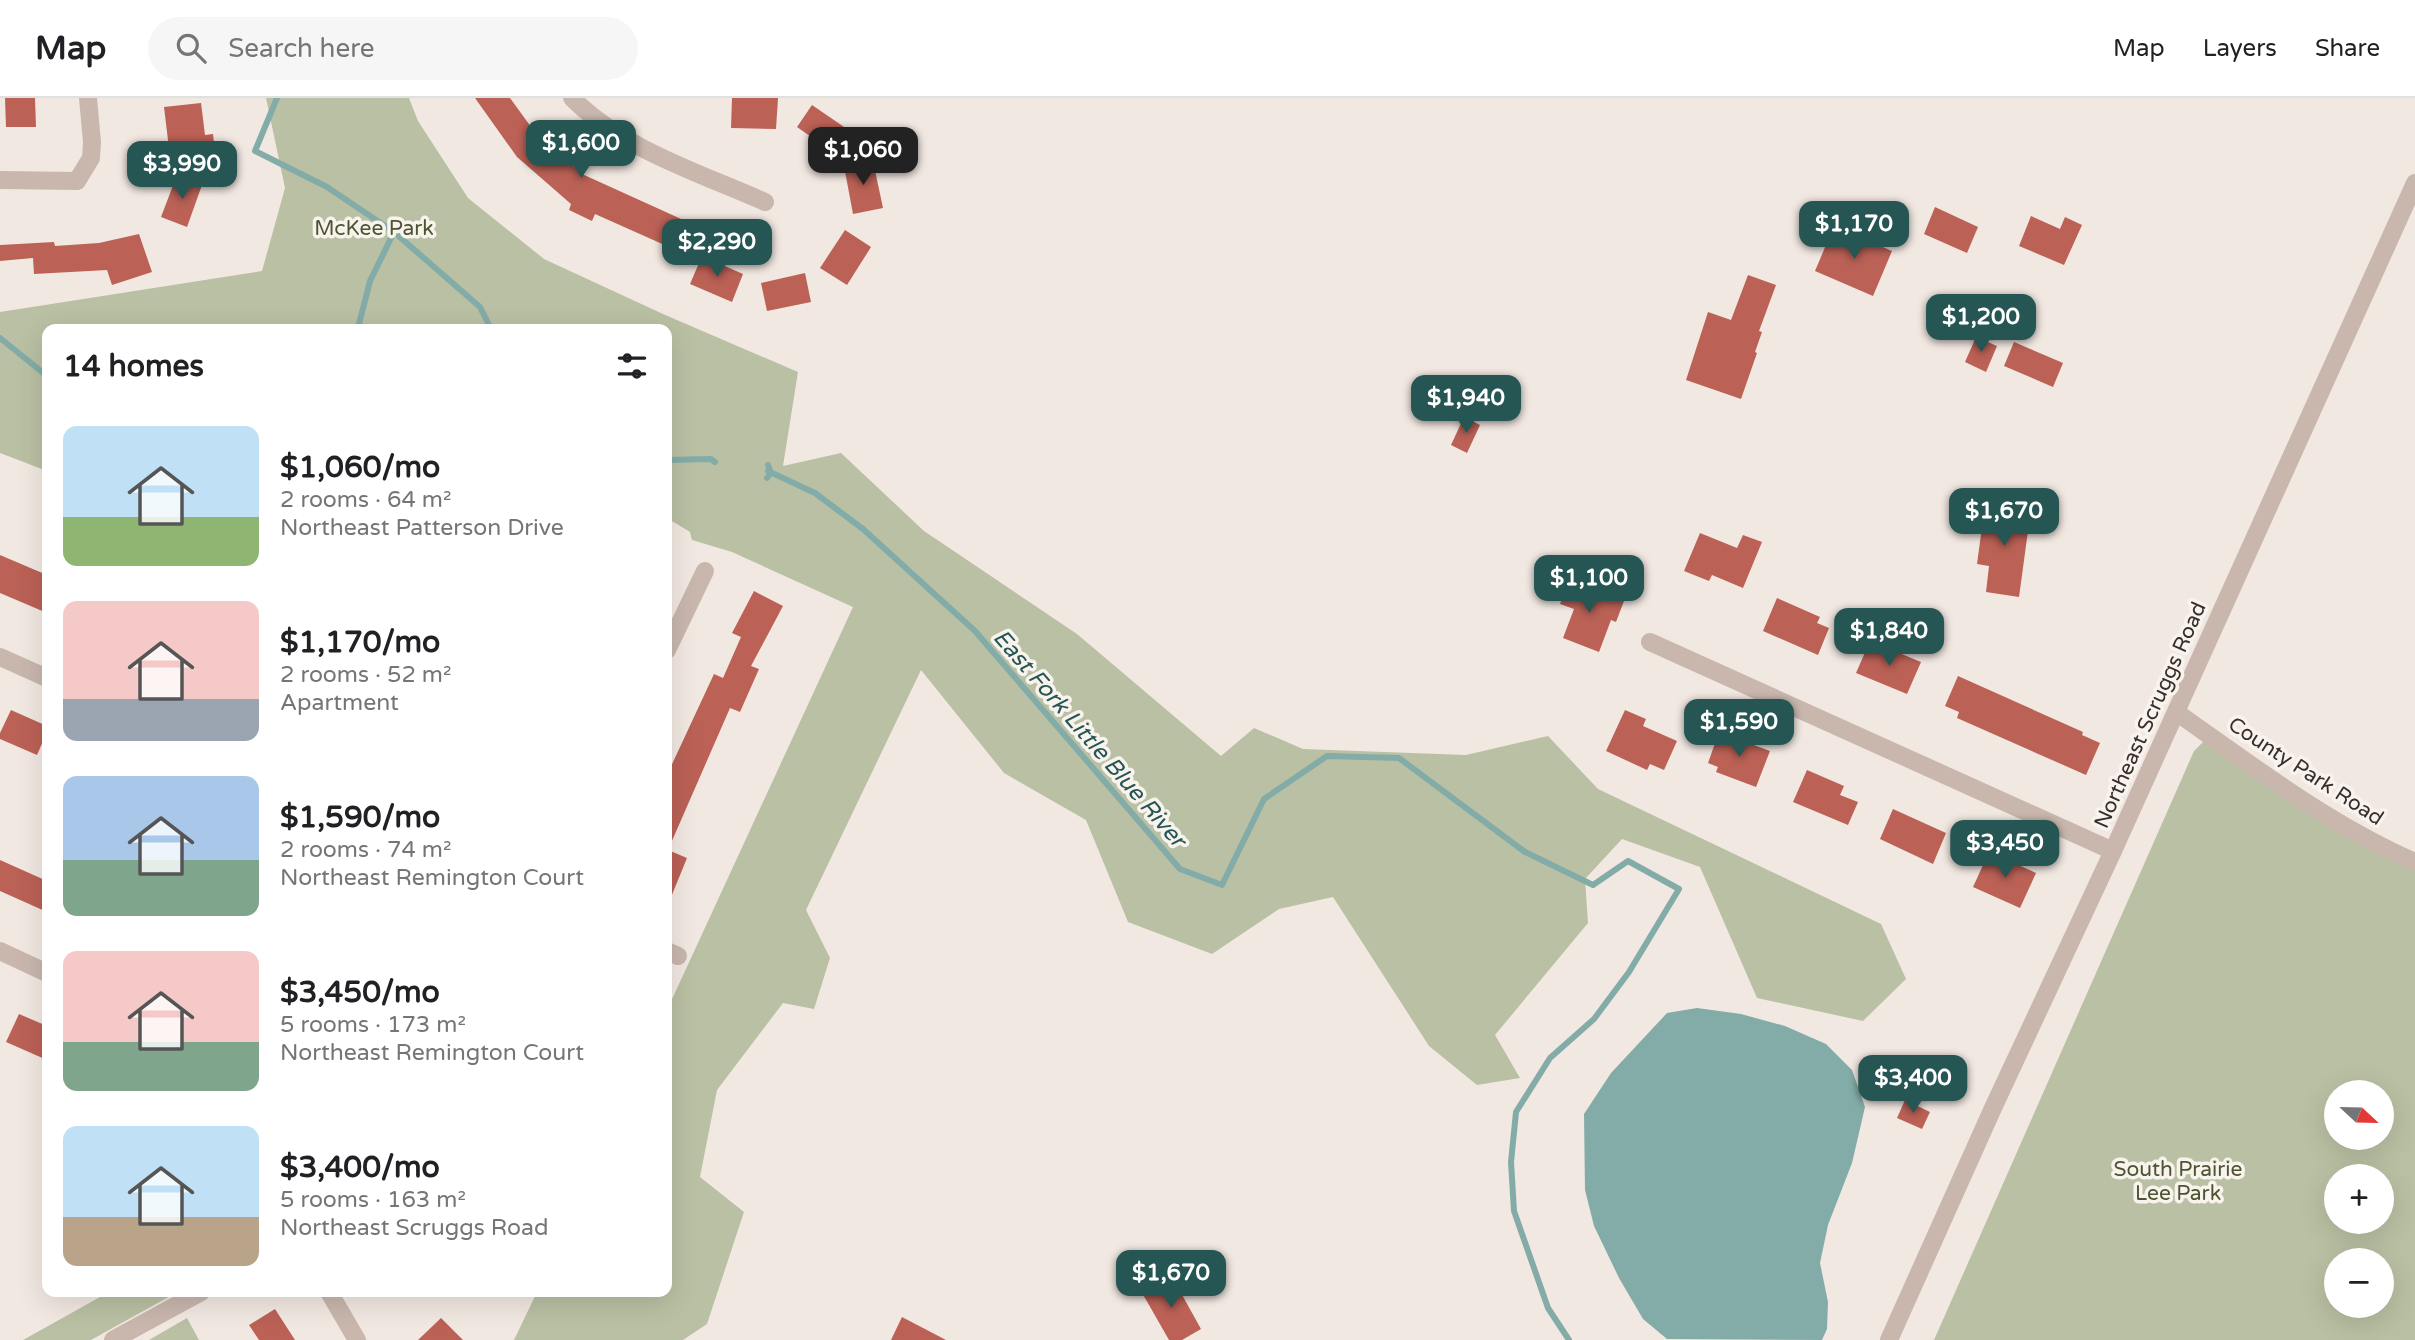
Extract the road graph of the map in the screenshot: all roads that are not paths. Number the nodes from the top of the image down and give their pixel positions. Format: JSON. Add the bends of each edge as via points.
{"nodes":[{"id":1,"x":88,"y":98,"type":"edge"},
{"id":2,"x":572,"y":98,"type":"edge"},
{"id":3,"x":0,"y":180,"type":"edge"},
{"id":4,"x":2415,"y":183,"type":"edge"},
{"id":5,"x":765,"y":202,"type":"dead end"},
{"id":6,"x":705,"y":571,"type":"dead end"},
{"id":7,"x":672,"y":640,"type":"edge"},
{"id":8,"x":1650,"y":642,"type":"dead end"},
{"id":9,"x":0,"y":657,"type":"edge"},
{"id":10,"x":42,"y":676,"type":"edge"},
{"id":11,"x":2176,"y":712,"type":"junction"},
{"id":12,"x":2113,"y":851,"type":"junction"},
{"id":13,"x":2415,"y":862,"type":"edge"},
{"id":14,"x":0,"y":951,"type":"edge"},
{"id":15,"x":42,"y":971,"type":"edge"},
{"id":16,"x":192,"y":1297,"type":"edge"},
{"id":17,"x":332,"y":1297,"type":"edge"},
{"id":18,"x":114,"y":1340,"type":"edge"},
{"id":19,"x":357,"y":1340,"type":"edge"},
{"id":20,"x":1889,"y":1340,"type":"edge"}],
"edges":[{"from":1,"to":3,"type":"street","via":[[92,158],[77,181]]},
{"from":2,"to":5,"type":"street","via":[[591,118],[620,137]]},
{"from":4,"to":11,"type":"street","name":"Northeast Scruggs Road"},
{"from":6,"to":7,"type":"street"},
{"from":8,"to":12,"type":"street"},
{"from":9,"to":10,"type":"street"},
{"from":11,"to":12,"type":"street","name":"Northeast Scruggs Road"},
{"from":11,"to":13,"type":"street","name":"County Park Road","via":[[2294,796]]},
{"from":12,"to":20,"type":"street","name":"Northeast Scruggs Road"},
{"from":14,"to":15,"type":"street"},
{"from":16,"to":18,"type":"street"},
{"from":17,"to":19,"type":"street"}]}
